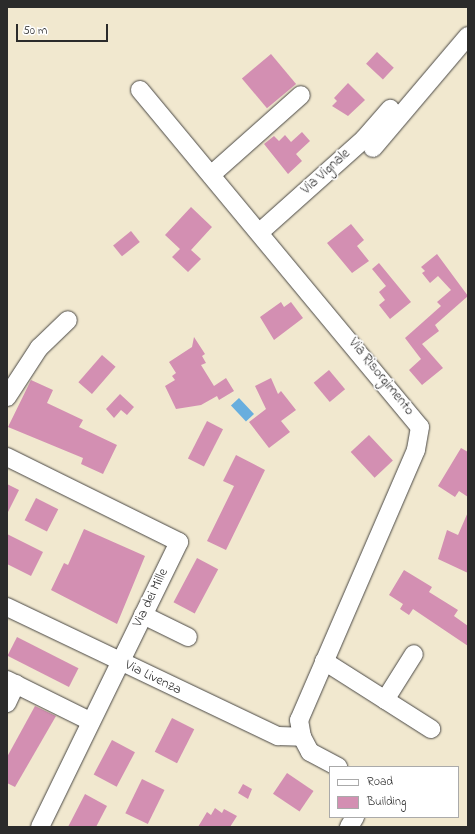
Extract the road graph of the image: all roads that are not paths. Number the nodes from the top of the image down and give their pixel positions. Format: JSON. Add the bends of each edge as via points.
{"nodes":[{"id":1,"x":468,"y":36,"type":"edge"},
{"id":2,"x":140,"y":90,"type":"dead end"},
{"id":3,"x":301,"y":94,"type":"dead end"},
{"id":4,"x":390,"y":109,"type":"dead end"},
{"id":5,"x":373,"y":148,"type":"dead end"},
{"id":6,"x":211,"y":174,"type":"junction"},
{"id":7,"x":260,"y":232,"type":"junction"},
{"id":8,"x":68,"y":320,"type":"dead end"},
{"id":9,"x":7,"y":397,"type":"edge"},
{"id":10,"x":7,"y":457,"type":"edge"},
{"id":11,"x":7,"y":607,"type":"edge"},
{"id":12,"x":143,"y":615,"type":"junction"},
{"id":13,"x":188,"y":637,"type":"dead end"},
{"id":14,"x":414,"y":654,"type":"dead end"},
{"id":15,"x":324,"y":661,"type":"junction"},
{"id":16,"x":119,"y":662,"type":"junction"},
{"id":17,"x":12,"y":682,"type":"edge"},
{"id":18,"x":385,"y":700,"type":"junction"},
{"id":19,"x":7,"y":703,"type":"edge"},
{"id":20,"x":90,"y":722,"type":"junction"},
{"id":21,"x":431,"y":729,"type":"dead end"},
{"id":22,"x":302,"y":737,"type":"junction"},
{"id":23,"x":336,"y":766,"type":"edge"},
{"id":24,"x":354,"y":818,"type":"edge"},
{"id":25,"x":40,"y":827,"type":"edge"},
{"id":26,"x":349,"y":827,"type":"edge"}],
"edges":[{"from":1,"to":5,"type":"street"},
{"from":2,"to":6,"type":"street","name":"Via Risorgimento"},
{"from":3,"to":6,"type":"street"},
{"from":4,"to":7,"type":"street","name":"Via Vignale","via":[[364,139]]},
{"from":6,"to":7,"type":"street","name":"Via Risorgimento"},
{"from":7,"to":15,"type":"street","name":"Via Risorgimento","via":[[420,427],[416,450]]},
{"from":8,"to":9,"type":"street","via":[[39,348]]},
{"from":10,"to":12,"type":"street","name":"Via dei Mille","via":[[179,542]]},
{"from":11,"to":16,"type":"street","name":"Via Livenza"},
{"from":12,"to":13,"type":"street"},
{"from":12,"to":16,"type":"street","name":"Via dei Mille"},
{"from":14,"to":18,"type":"street"},
{"from":15,"to":18,"type":"street"},
{"from":15,"to":22,"type":"street","name":"Via Risorgimento","via":[[299,720]]},
{"from":16,"to":20,"type":"street","name":"Via dei Mille"},
{"from":16,"to":22,"type":"street","name":"Via Livenza","via":[[278,736]]},
{"from":17,"to":19,"type":"street"},
{"from":17,"to":20,"type":"street"},
{"from":18,"to":21,"type":"street"},
{"from":20,"to":25,"type":"street","name":"Via dei Mille"},
{"from":22,"to":23,"type":"street","name":"Via Risorgimento","via":[[310,752]]},
{"from":24,"to":26,"type":"street"}]}
